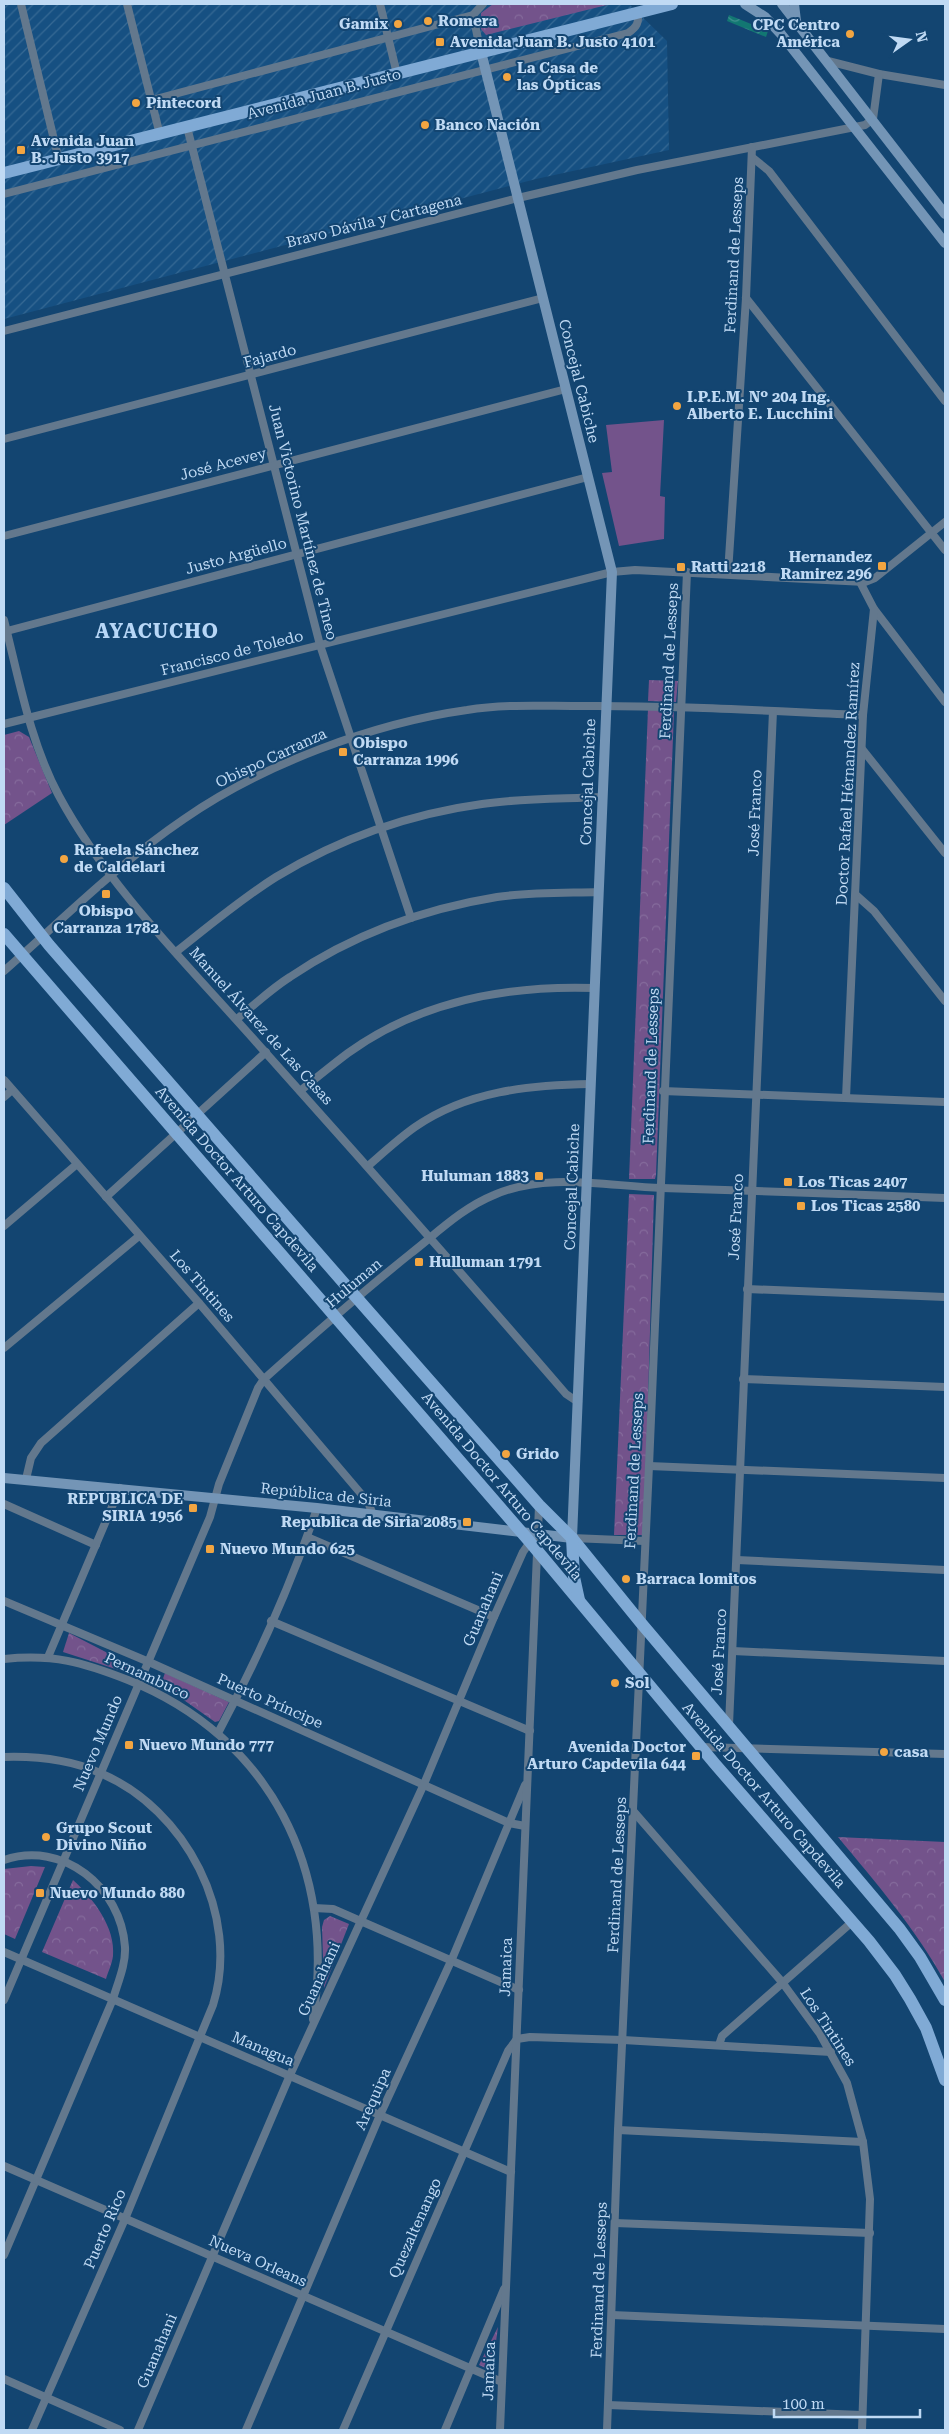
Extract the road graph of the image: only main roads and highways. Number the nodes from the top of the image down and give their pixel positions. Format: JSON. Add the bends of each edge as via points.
{"nodes":[{"id":1,"x":672,"y":4,"type":"edge"},
{"id":2,"x":745,"y":4,"type":"edge"},
{"id":3,"x":782,"y":4,"type":"edge"},
{"id":4,"x":794,"y":4,"type":"edge"},
{"id":5,"x":639,"y":8,"type":"edge"},
{"id":6,"x":796,"y":22,"type":"junction"},
{"id":7,"x":480,"y":48,"type":"junction"},
{"id":8,"x":396,"y":70,"type":"junction"},
{"id":9,"x":4,"y":165,"type":"edge"},
{"id":10,"x":4,"y":173,"type":"edge"},
{"id":11,"x":945,"y":214,"type":"edge"},
{"id":12,"x":945,"y":243,"type":"edge"},
{"id":13,"x":4,"y":888,"type":"edge"},
{"id":14,"x":4,"y":934,"type":"edge"},
{"id":15,"x":4,"y":1478,"type":"edge"},
{"id":16,"x":572,"y":1538,"type":"junction"},
{"id":17,"x":532,"y":1540,"type":"junction"},
{"id":18,"x":580,"y":1603,"type":"junction"},
{"id":19,"x":945,"y":2000,"type":"edge"},
{"id":20,"x":945,"y":2080,"type":"edge"}],
"edges":[{"from":1,"to":5,"type":"main road","name":"Avenida Juan B. Justo"},
{"from":2,"to":12,"type":"main road","via":[[773,25]]},
{"from":3,"to":6,"type":"main road"},
{"from":4,"to":6,"type":"main road"},
{"from":5,"to":7,"type":"main road","name":"Avenida Juan B. Justo"},
{"from":6,"to":11,"type":"main road"},
{"from":7,"to":8,"type":"main road","name":"Avenida Juan B. Justo"},
{"from":7,"to":16,"type":"main road","name":"Concejal Cabiche","via":[[612,572]]},
{"from":8,"to":9,"type":"main road","name":"Avenida Juan B. Justo"},
{"from":8,"to":10,"type":"main road","name":"Avenida Juan B. Justo"},
{"from":13,"to":16,"type":"main road","name":"Avenida Doctor Arturo Capdevila","via":[[42,938],[356,1298]]},
{"from":14,"to":17,"type":"main road","name":"Avenida Doctor Arturo Capdevila"},
{"from":15,"to":17,"type":"main road","name":"República de Siria","via":[[317,1508]]},
{"from":16,"to":17,"type":"main road","name":"República de Siria"},
{"from":16,"to":18,"type":"main road","via":[[574,1577]]},
{"from":16,"to":19,"type":"main road","name":"Avenida Doctor Arturo Capdevila","via":[[899,1928]]},
{"from":17,"to":18,"type":"main road","name":"Avenida Doctor Arturo Capdevila"},
{"from":18,"to":20,"type":"main road","name":"Avenida Doctor Arturo Capdevila","via":[[895,1975],[926,2028]]}]}
